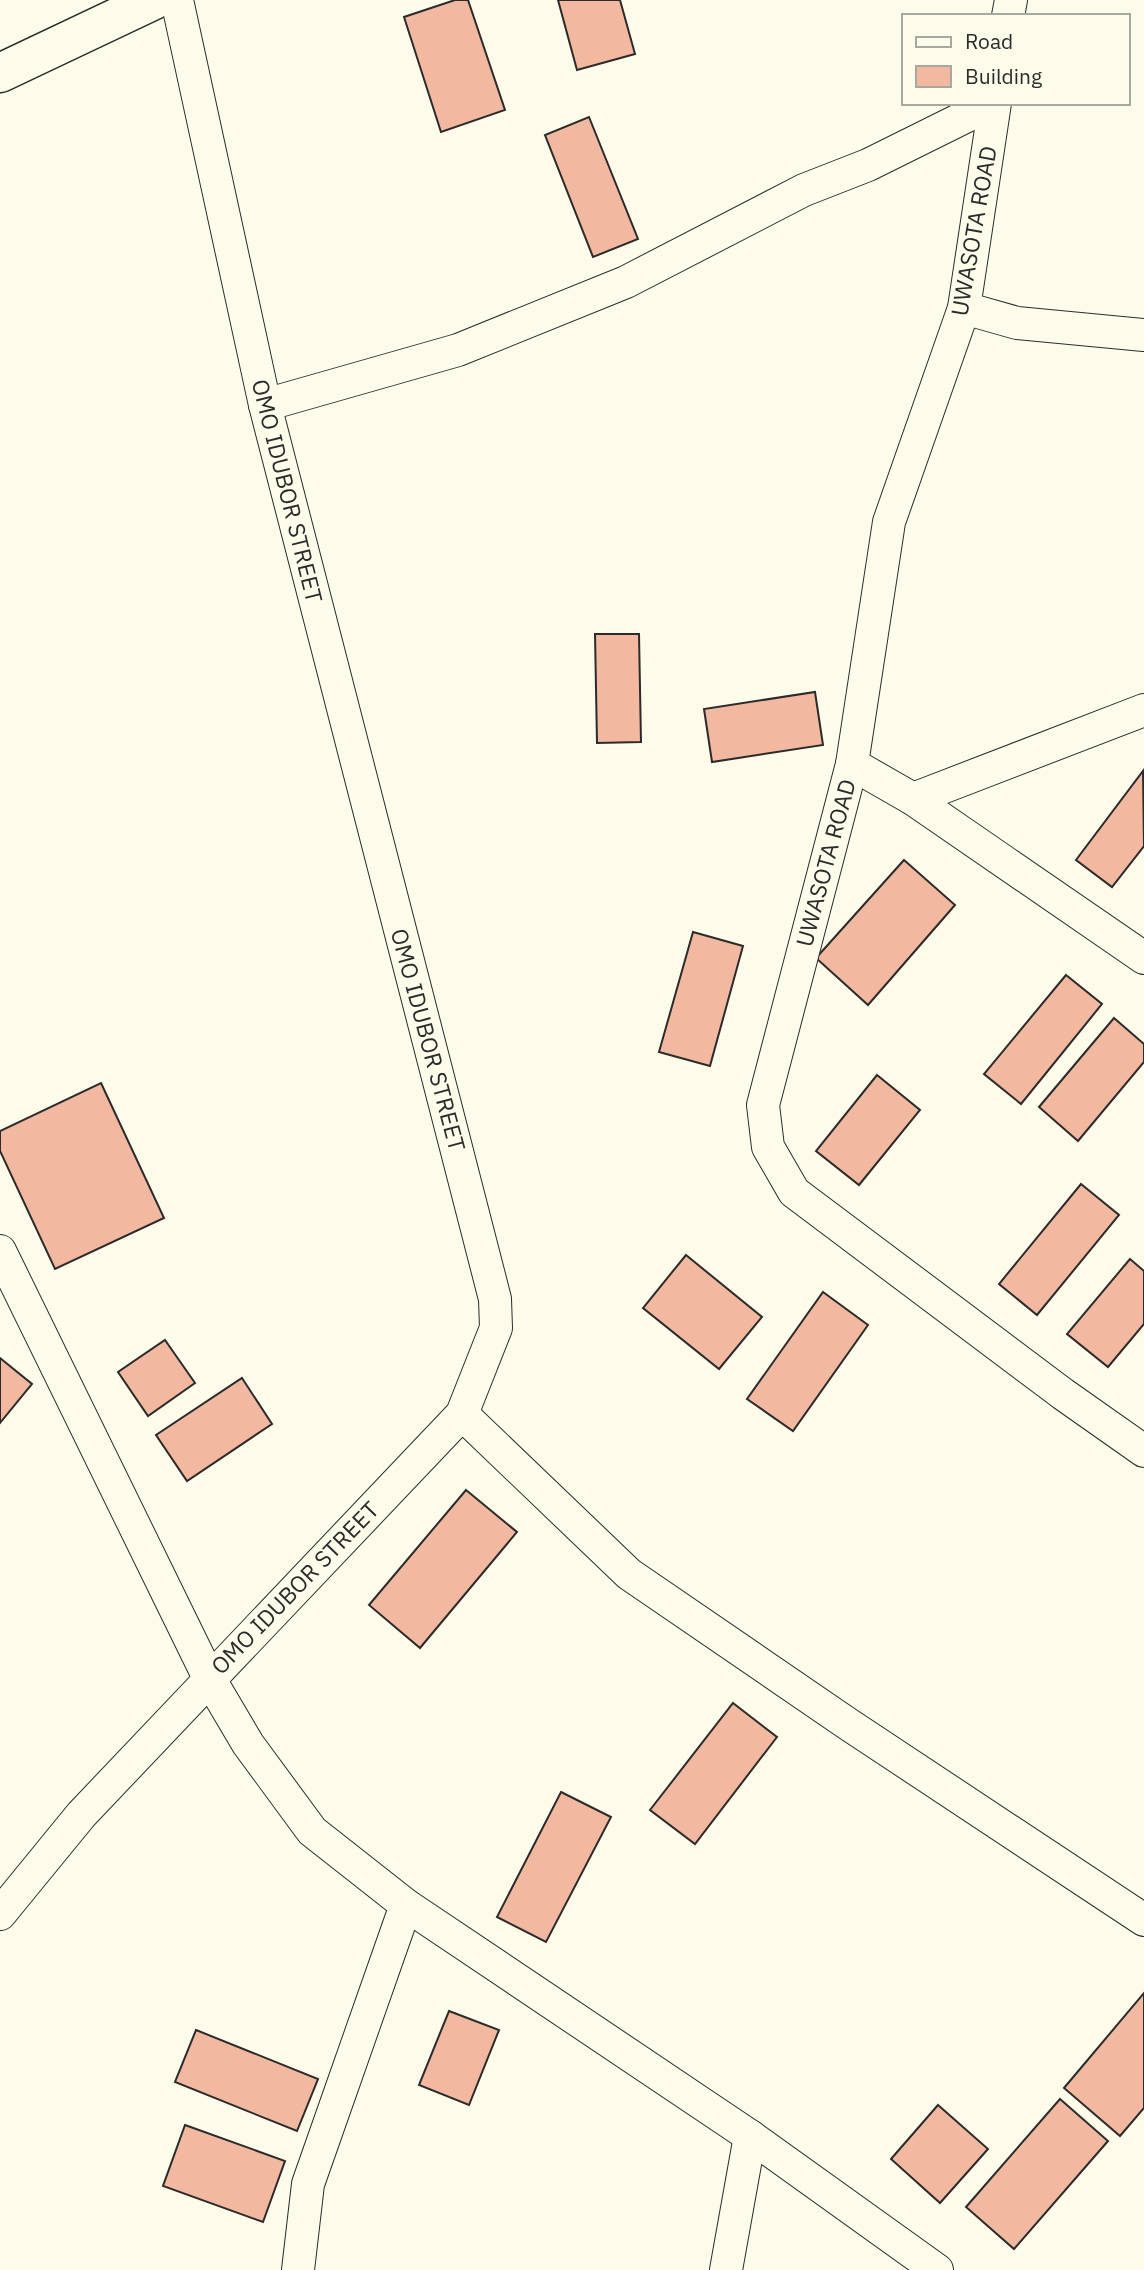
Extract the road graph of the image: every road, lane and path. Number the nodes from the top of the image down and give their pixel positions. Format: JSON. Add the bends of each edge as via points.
{"nodes":[{"id":1,"x":154,"y":0,"type":"edge"},
{"id":2,"x":177,"y":0,"type":"edge"},
{"id":3,"x":0,"y":73,"type":"edge"},
{"id":4,"x":990,"y":105,"type":"edge"},
{"id":5,"x":994,"y":105,"type":"edge"},
{"id":6,"x":964,"y":308,"type":"junction"},
{"id":7,"x":1144,"y":335,"type":"edge"},
{"id":8,"x":265,"y":405,"type":"junction"},
{"id":9,"x":1144,"y":710,"type":"edge"},
{"id":10,"x":852,"y":764,"type":"junction"},
{"id":11,"x":913,"y":799,"type":"junction"},
{"id":12,"x":1144,"y":958,"type":"edge"},
{"id":13,"x":0,"y":1251,"type":"edge"},
{"id":14,"x":462,"y":1414,"type":"junction"},
{"id":15,"x":1144,"y":1451,"type":"edge"},
{"id":16,"x":209,"y":1678,"type":"junction"},
{"id":17,"x":406,"y":1905,"type":"junction"},
{"id":18,"x":0,"y":1914,"type":"edge"},
{"id":19,"x":1144,"y":1920,"type":"edge"},
{"id":20,"x":750,"y":2136,"type":"junction"},
{"id":21,"x":298,"y":2270,"type":"edge"},
{"id":22,"x":726,"y":2270,"type":"edge"},
{"id":23,"x":937,"y":2270,"type":"edge"}],
"edges":[{"from":1,"to":3,"type":"street"},
{"from":2,"to":8,"type":"street","name":"OMO IDUBOR STREET"},
{"from":4,"to":8,"type":"street","via":[[868,165],[804,190],[626,282],[458,350]]},
{"from":5,"to":6,"type":"street","name":"UWASOTA ROAD"},
{"from":6,"to":7,"type":"street","via":[[1017,323]]},
{"from":6,"to":10,"type":"street","name":"UWASOTA ROAD","via":[[889,522]]},
{"from":8,"to":14,"type":"street","name":"OMO IDUBOR STREET","via":[[495,1299],[496,1328]]},
{"from":9,"to":11,"type":"street"},
{"from":10,"to":11,"type":"street"},
{"from":10,"to":15,"type":"street","name":"UWASOTA ROAD","via":[[763,1105],[768,1147],[794,1192]]},
{"from":11,"to":12,"type":"street"},
{"from":13,"to":16,"type":"street"},
{"from":14,"to":16,"type":"street","name":"OMO IDUBOR STREET"},
{"from":14,"to":19,"type":"street","via":[[629,1574]]},
{"from":16,"to":17,"type":"street","via":[[248,1744],[312,1831]]},
{"from":16,"to":18,"type":"street","name":"OMO IDUBOR STREET","via":[[81,1815]]},
{"from":17,"to":20,"type":"street"},
{"from":17,"to":21,"type":"street","via":[[308,2184]]},
{"from":20,"to":22,"type":"street"},
{"from":20,"to":23,"type":"street"}]}
